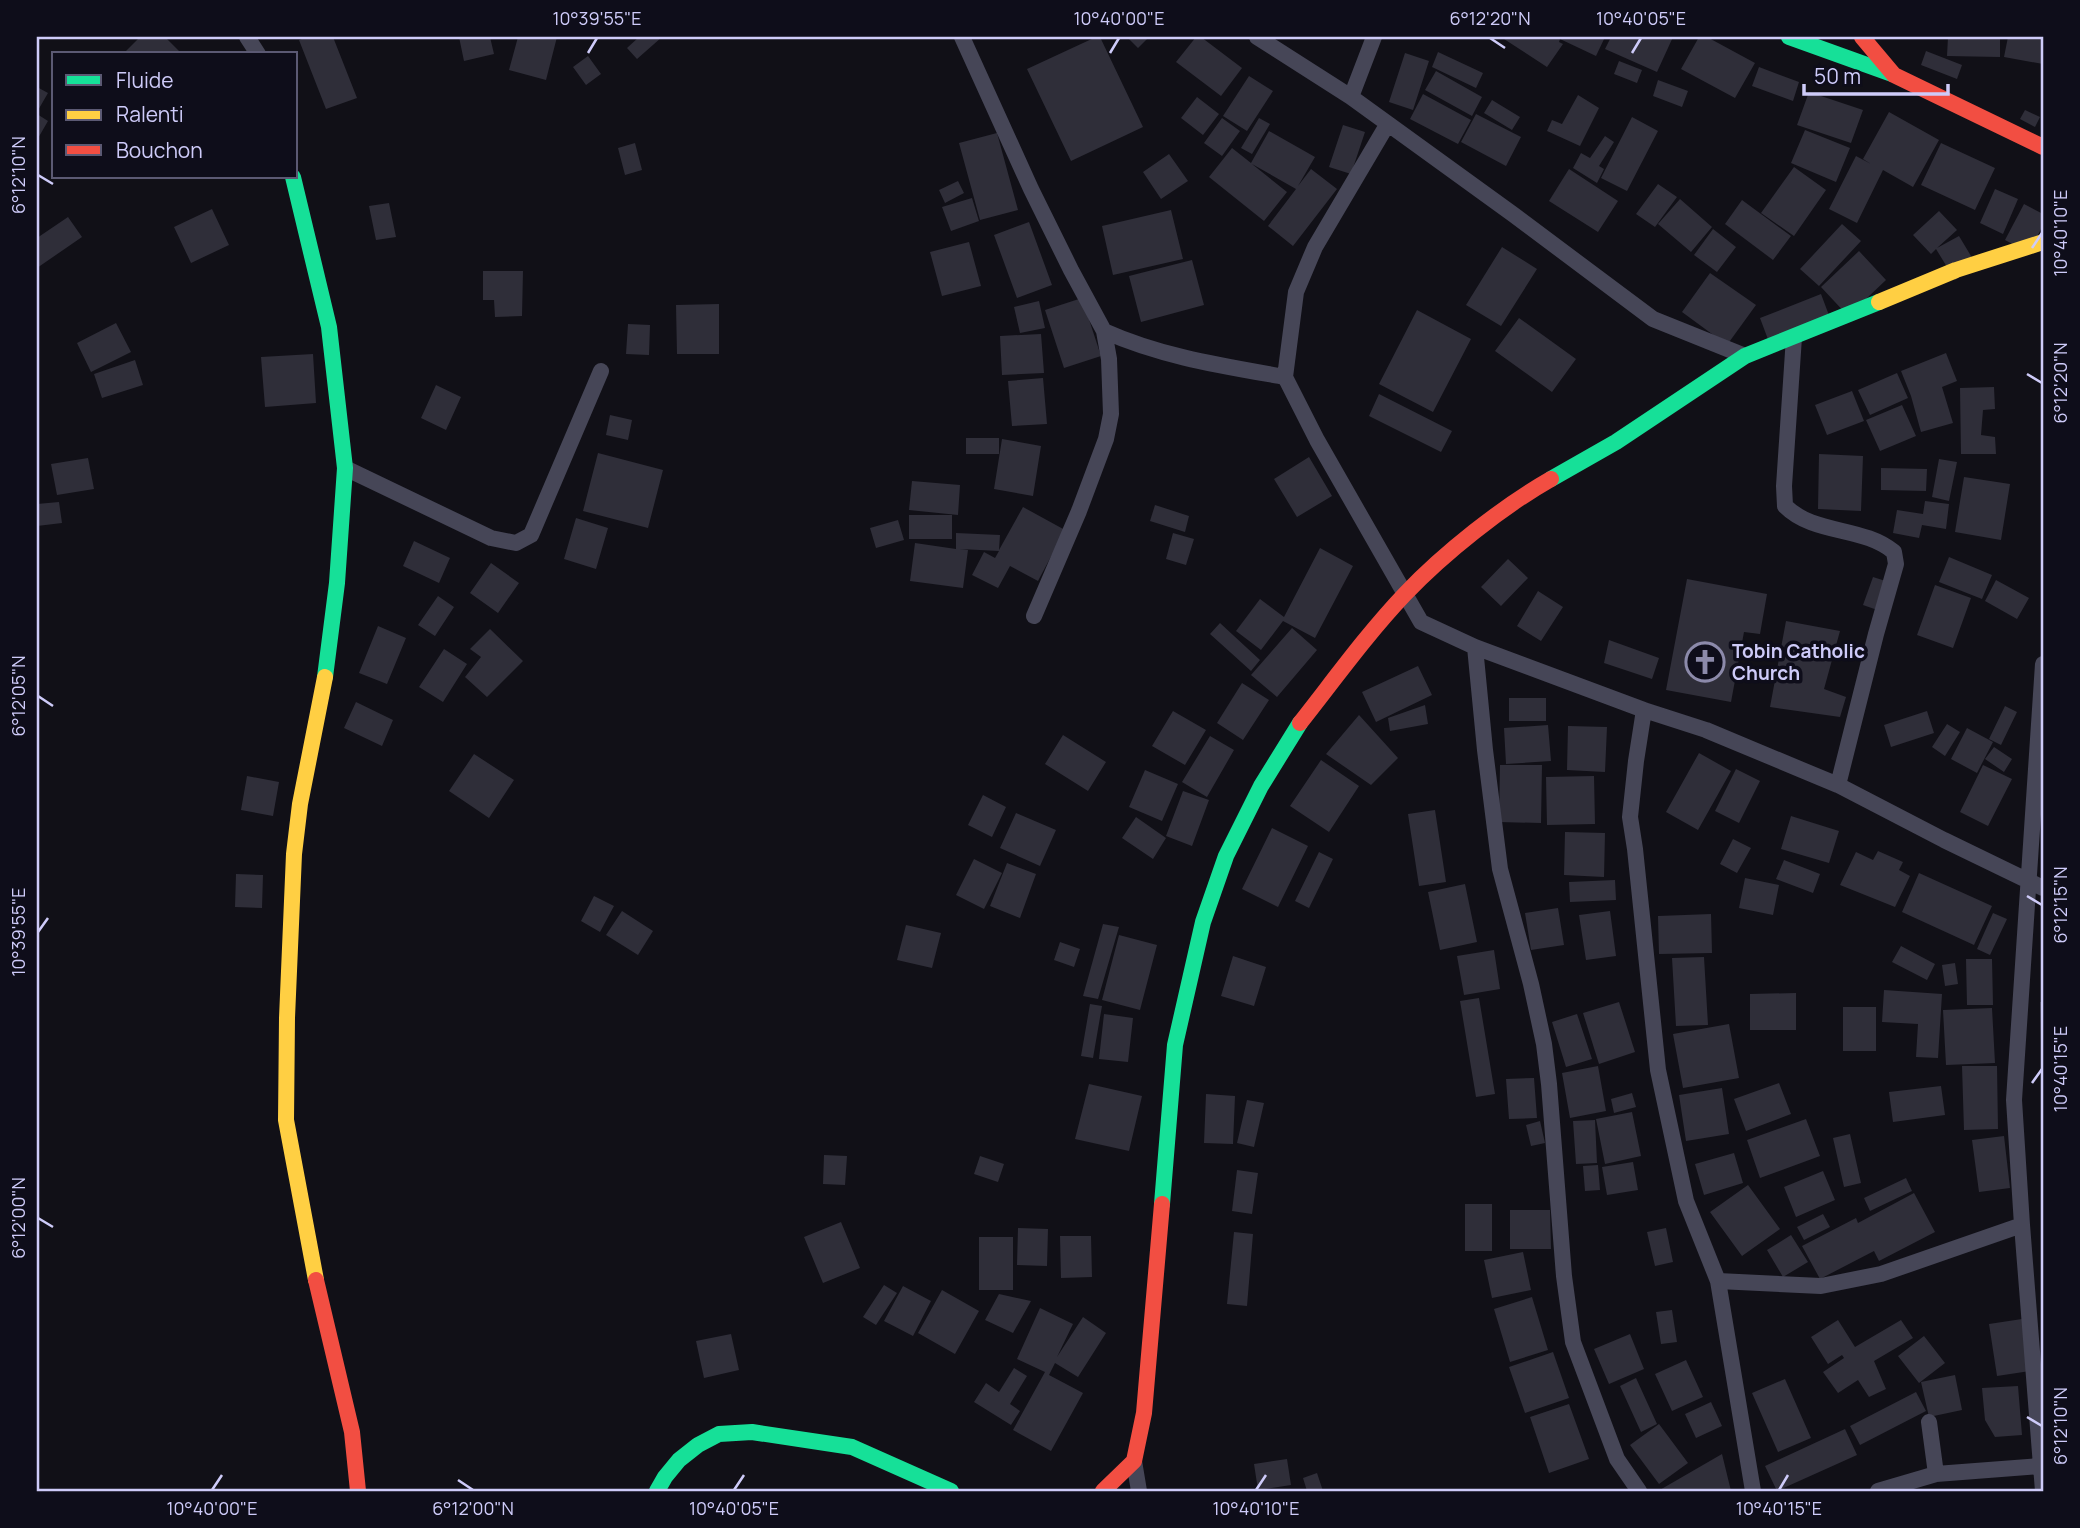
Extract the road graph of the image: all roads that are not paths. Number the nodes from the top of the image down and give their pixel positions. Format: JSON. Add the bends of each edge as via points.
{"nodes":[{"id":1,"x":247,"y":37,"type":"edge"},
{"id":2,"x":962,"y":37,"type":"edge"},
{"id":3,"x":1257,"y":37,"type":"edge"},
{"id":4,"x":1374,"y":37,"type":"edge"},
{"id":5,"x":1789,"y":37,"type":"edge"},
{"id":6,"x":1862,"y":37,"type":"edge"},
{"id":7,"x":257,"y":52,"type":"edge"},
{"id":8,"x":1894,"y":75,"type":"junction"},
{"id":9,"x":1351,"y":97,"type":"junction"},
{"id":10,"x":1387,"y":125,"type":"junction"},
{"id":11,"x":2043,"y":147,"type":"edge"},
{"id":12,"x":293,"y":178,"type":"edge"},
{"id":13,"x":2043,"y":242,"type":"edge"},
{"id":14,"x":1104,"y":331,"type":"junction"},
{"id":15,"x":1794,"y":337,"type":"junction"},
{"id":16,"x":1745,"y":356,"type":"junction"},
{"id":17,"x":601,"y":371,"type":"dead end"},
{"id":18,"x":1285,"y":377,"type":"junction"},
{"id":19,"x":345,"y":468,"type":"junction"},
{"id":20,"x":1405,"y":594,"type":"junction"},
{"id":21,"x":1034,"y":616,"type":"dead end"},
{"id":22,"x":1475,"y":648,"type":"junction"},
{"id":23,"x":2043,"y":664,"type":"edge"},
{"id":24,"x":1644,"y":710,"type":"junction"},
{"id":25,"x":1839,"y":785,"type":"junction"},
{"id":26,"x":2028,"y":879,"type":"junction"},
{"id":27,"x":2043,"y":888,"type":"edge"},
{"id":28,"x":2022,"y":1225,"type":"junction"},
{"id":29,"x":1718,"y":1282,"type":"junction"},
{"id":30,"x":1929,"y":1422,"type":"dead end"},
{"id":31,"x":1134,"y":1461,"type":"junction"},
{"id":32,"x":2040,"y":1466,"type":"junction"},
{"id":33,"x":1936,"y":1474,"type":"junction"},
{"id":34,"x":358,"y":1491,"type":"edge"},
{"id":35,"x":657,"y":1491,"type":"edge"},
{"id":36,"x":951,"y":1491,"type":"edge"},
{"id":37,"x":1103,"y":1491,"type":"edge"},
{"id":38,"x":1139,"y":1491,"type":"edge"},
{"id":39,"x":1639,"y":1491,"type":"edge"},
{"id":40,"x":1753,"y":1491,"type":"edge"},
{"id":41,"x":1878,"y":1491,"type":"edge"},
{"id":42,"x":2043,"y":1491,"type":"edge"}],
"edges":[{"from":1,"to":7,"type":"street"},
{"from":2,"to":14,"type":"street","via":[[1031,189]]},
{"from":3,"to":9,"type":"street"},
{"from":4,"to":9,"type":"street"},
{"from":5,"to":8,"type":"main road"},
{"from":6,"to":8,"type":"main road"},
{"from":8,"to":11,"type":"main road"},
{"from":9,"to":10,"type":"street"},
{"from":10,"to":16,"type":"street","via":[[1653,319]]},
{"from":10,"to":18,"type":"street","via":[[1315,247],[1296,292]]},
{"from":12,"to":19,"type":"main road","via":[[329,327]]},
{"from":13,"to":15,"type":"main road","via":[[1956,270]]},
{"from":14,"to":18,"type":"street","via":[[1158,352]]},
{"from":14,"to":21,"type":"street","via":[[1111,414],[1106,439]]},
{"from":15,"to":16,"type":"main road"},
{"from":15,"to":25,"type":"street","via":[[1785,506],[1796,517],[1883,543],[1894,552],[1896,564]]},
{"from":16,"to":20,"type":"main road","via":[[1616,442],[1521,496]]},
{"from":17,"to":19,"type":"street","via":[[531,535],[516,543],[491,538]]},
{"from":18,"to":20,"type":"street"},
{"from":19,"to":34,"type":"main road","via":[[323,690],[293,853],[285,1100],[318,1289],[352,1432]]},
{"from":20,"to":22,"type":"street","via":[[1421,622]]},
{"from":20,"to":31,"type":"main road","via":[[1293,733],[1226,856],[1203,922],[1175,1045],[1144,1413]]},
{"from":22,"to":24,"type":"street"},
{"from":22,"to":39,"type":"street","via":[[1500,869],[1544,1044],[1573,1342],[1617,1459]]},
{"from":23,"to":26,"type":"street"},
{"from":24,"to":25,"type":"street","via":[[1706,730]]},
{"from":24,"to":29,"type":"street","via":[[1630,817],[1658,1070],[1686,1201]]},
{"from":25,"to":26,"type":"street"},
{"from":26,"to":27,"type":"street"},
{"from":26,"to":28,"type":"street","via":[[2014,1100]]},
{"from":28,"to":29,"type":"street","via":[[1881,1274],[1821,1286]]},
{"from":28,"to":32,"type":"street"},
{"from":29,"to":40,"type":"street"},
{"from":30,"to":33,"type":"street"},
{"from":31,"to":37,"type":"main road"},
{"from":31,"to":38,"type":"street"},
{"from":32,"to":33,"type":"street"},
{"from":32,"to":42,"type":"street"},
{"from":33,"to":41,"type":"street"},
{"from":35,"to":36,"type":"main road","via":[[679,1460],[698,1445],[719,1434],[752,1432],[852,1447]]}]}
